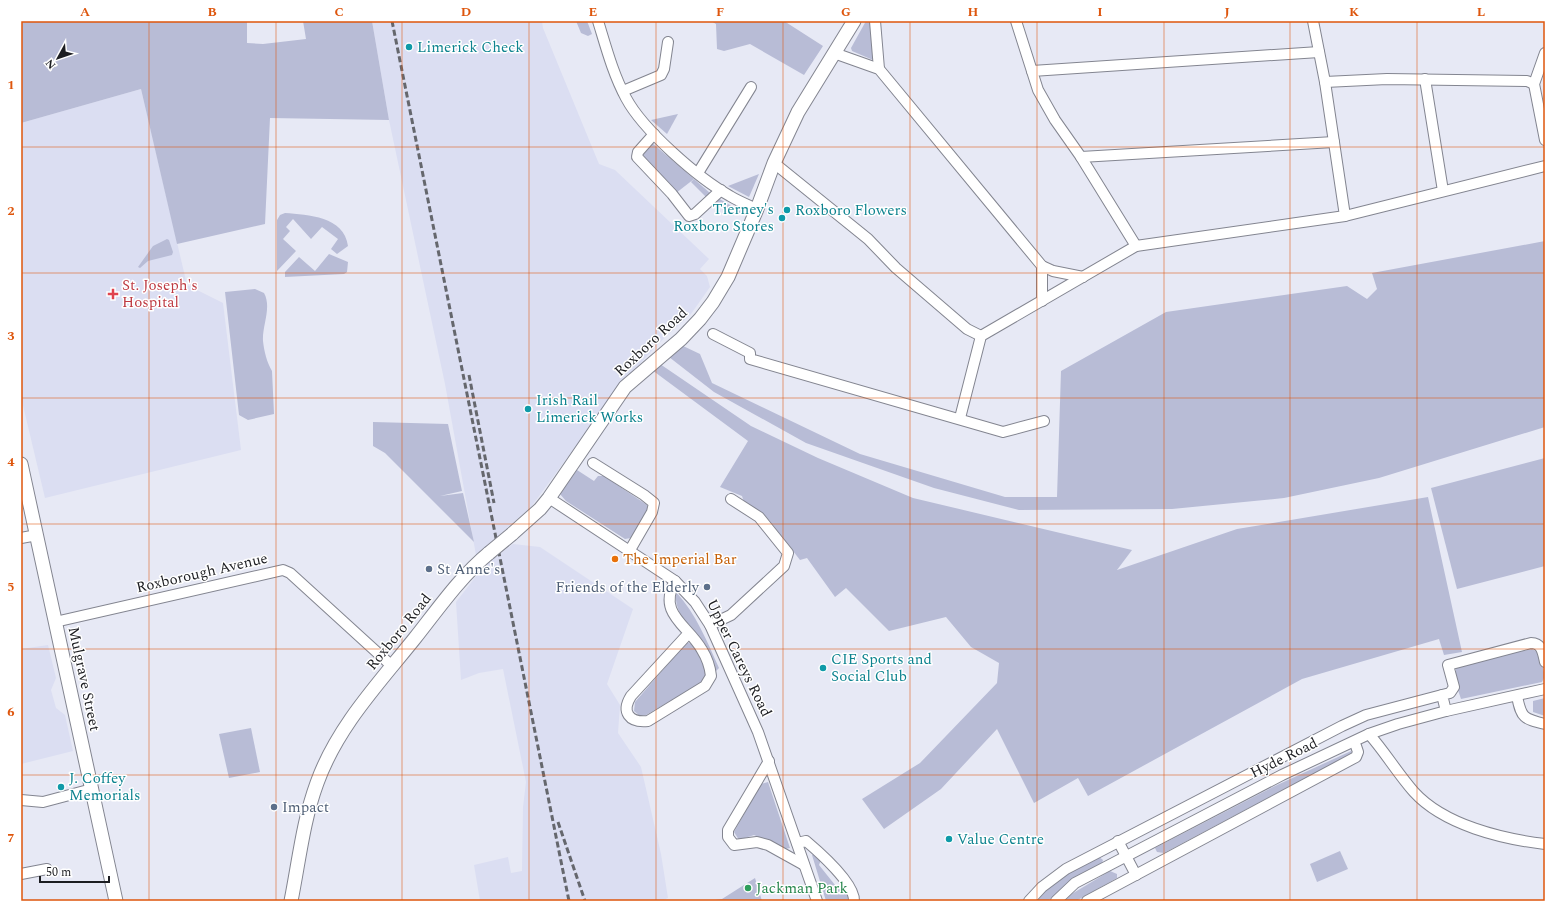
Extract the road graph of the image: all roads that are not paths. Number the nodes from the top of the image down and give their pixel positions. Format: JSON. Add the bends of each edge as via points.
{"nodes":[{"id":1,"x":598,"y":21,"type":"edge"},
{"id":2,"x":854,"y":21,"type":"edge"},
{"id":3,"x":875,"y":21,"type":"edge"},
{"id":4,"x":1016,"y":21,"type":"edge"},
{"id":5,"x":1313,"y":21,"type":"edge"},
{"id":6,"x":668,"y":42,"type":"dead end"},
{"id":7,"x":1319,"y":52,"type":"junction"},
{"id":8,"x":834,"y":53,"type":"junction"},
{"id":9,"x":1545,"y":53,"type":"edge"},
{"id":10,"x":879,"y":69,"type":"junction"},
{"id":11,"x":1032,"y":71,"type":"junction"},
{"id":12,"x":1425,"y":79,"type":"junction"},
{"id":13,"x":1325,"y":82,"type":"junction"},
{"id":14,"x":1534,"y":84,"type":"junction"},
{"id":15,"x":751,"y":87,"type":"dead end"},
{"id":16,"x":623,"y":91,"type":"junction"},
{"id":17,"x":654,"y":134,"type":"junction"},
{"id":18,"x":1545,"y":140,"type":"edge"},
{"id":19,"x":1334,"y":142,"type":"junction"},
{"id":20,"x":1081,"y":157,"type":"junction"},
{"id":21,"x":774,"y":163,"type":"junction"},
{"id":22,"x":1545,"y":166,"type":"edge"},
{"id":23,"x":698,"y":173,"type":"junction"},
{"id":24,"x":721,"y":190,"type":"junction"},
{"id":25,"x":1443,"y":191,"type":"junction"},
{"id":26,"x":757,"y":209,"type":"junction"},
{"id":27,"x":1346,"y":216,"type":"junction"},
{"id":28,"x":1136,"y":246,"type":"junction"},
{"id":29,"x":1042,"y":266,"type":"junction"},
{"id":30,"x":1083,"y":277,"type":"junction"},
{"id":31,"x":1042,"y":301,"type":"junction"},
{"id":32,"x":714,"y":334,"type":"dead end"},
{"id":33,"x":981,"y":336,"type":"junction"},
{"id":34,"x":960,"y":418,"type":"junction"},
{"id":35,"x":1044,"y":421,"type":"dead end"},
{"id":36,"x":593,"y":463,"type":"dead end"},
{"id":37,"x":21,"y":464,"type":"edge"},
{"id":38,"x":549,"y":498,"type":"junction"},
{"id":39,"x":731,"y":499,"type":"dead end"},
{"id":40,"x":37,"y":535,"type":"junction"},
{"id":41,"x":21,"y":538,"type":"edge"},
{"id":42,"x":630,"y":550,"type":"junction"},
{"id":43,"x":675,"y":581,"type":"junction"},
{"id":44,"x":55,"y":622,"type":"junction"},
{"id":45,"x":710,"y":625,"type":"junction"},
{"id":46,"x":688,"y":634,"type":"junction"},
{"id":47,"x":1545,"y":662,"type":"edge"},
{"id":48,"x":392,"y":666,"type":"junction"},
{"id":49,"x":1545,"y":689,"type":"edge"},
{"id":50,"x":1442,"y":695,"type":"junction"},
{"id":51,"x":1517,"y":696,"type":"junction"},
{"id":52,"x":1446,"y":711,"type":"junction"},
{"id":53,"x":1545,"y":724,"type":"edge"},
{"id":54,"x":1369,"y":734,"type":"junction"},
{"id":55,"x":1356,"y":746,"type":"dead end"},
{"id":56,"x":769,"y":761,"type":"junction"},
{"id":57,"x":92,"y":789,"type":"junction"},
{"id":58,"x":21,"y":800,"type":"edge"},
{"id":59,"x":1118,"y":841,"type":"junction"},
{"id":60,"x":797,"y":843,"type":"junction"},
{"id":61,"x":1545,"y":844,"type":"edge"},
{"id":62,"x":1126,"y":856,"type":"junction"},
{"id":63,"x":804,"y":865,"type":"junction"},
{"id":64,"x":47,"y":869,"type":"dead end"},
{"id":65,"x":21,"y":874,"type":"edge"},
{"id":66,"x":1136,"y":875,"type":"junction"},
{"id":67,"x":116,"y":901,"type":"edge"},
{"id":68,"x":291,"y":901,"type":"edge"},
{"id":69,"x":817,"y":901,"type":"edge"},
{"id":70,"x":854,"y":901,"type":"edge"},
{"id":71,"x":1028,"y":901,"type":"edge"},
{"id":72,"x":1056,"y":901,"type":"edge"},
{"id":73,"x":1087,"y":901,"type":"edge"}],
"edges":[{"from":1,"to":16,"type":"street"},
{"from":2,"to":8,"type":"main road","name":"Roxboro Road"},
{"from":3,"to":10,"type":"street"},
{"from":4,"to":11,"type":"street"},
{"from":5,"to":7,"type":"street"},
{"from":6,"to":16,"type":"street","via":[[664,69],[660,75]]},
{"from":7,"to":11,"type":"street"},
{"from":7,"to":13,"type":"street"},
{"from":8,"to":10,"type":"street"},
{"from":8,"to":21,"type":"main road","name":"Roxboro Road","via":[[798,112]]},
{"from":9,"to":14,"type":"street"},
{"from":10,"to":29,"type":"street"},
{"from":11,"to":20,"type":"street","via":[[1038,90],[1055,120]]},
{"from":12,"to":13,"type":"street"},
{"from":12,"to":14,"type":"street","via":[[1527,81]]},
{"from":12,"to":25,"type":"street"},
{"from":13,"to":19,"type":"street"},
{"from":14,"to":18,"type":"street"},
{"from":15,"to":23,"type":"street"},
{"from":16,"to":17,"type":"street","via":[[635,112]]},
{"from":17,"to":23,"type":"street"},
{"from":17,"to":24,"type":"street","via":[[638,152],[637,157],[689,216],[695,214]]},
{"from":19,"to":20,"type":"street"},
{"from":19,"to":27,"type":"street"},
{"from":20,"to":28,"type":"street"},
{"from":21,"to":26,"type":"main road","name":"Roxboro Road"},
{"from":21,"to":33,"type":"street","via":[[868,239],[896,268],[967,329]]},
{"from":22,"to":25,"type":"street"},
{"from":23,"to":24,"type":"street"},
{"from":24,"to":26,"type":"street"},
{"from":25,"to":27,"type":"street"},
{"from":26,"to":38,"type":"main road","name":"Roxboro Road","via":[[728,277],[713,302],[700,319],[625,387]]},
{"from":27,"to":28,"type":"street"},
{"from":28,"to":30,"type":"street"},
{"from":29,"to":30,"type":"street"},
{"from":29,"to":31,"type":"street"},
{"from":30,"to":31,"type":"street"},
{"from":31,"to":33,"type":"street"},
{"from":32,"to":34,"type":"street","via":[[750,353],[750,359]]},
{"from":33,"to":34,"type":"street"},
{"from":34,"to":35,"type":"street","via":[[1003,432]]},
{"from":36,"to":42,"type":"street","via":[[654,503],[652,512]]},
{"from":37,"to":40,"type":"main road","name":"Mulgrave Street"},
{"from":38,"to":42,"type":"street","name":"Upper Careys Road"},
{"from":38,"to":48,"type":"main road","name":"Roxboro Road","bridge":true,"via":[[540,509],[478,562]]},
{"from":39,"to":45,"type":"street","via":[[759,517],[788,553],[784,566],[731,614]]},
{"from":40,"to":41,"type":"street"},
{"from":40,"to":44,"type":"main road","name":"Mulgrave Street"},
{"from":42,"to":43,"type":"street","name":"Upper Careys Road"},
{"from":43,"to":45,"type":"street","name":"Upper Careys Road","via":[[689,594]]},
{"from":43,"to":46,"type":"street","via":[[670,599],[672,612]]},
{"from":44,"to":48,"type":"street","name":"Roxborough Avenue","via":[[283,570],[290,573]]},
{"from":44,"to":57,"type":"main road","name":"Mulgrave Street"},
{"from":45,"to":56,"type":"street","name":"Upper Careys Road"},
{"from":46,"to":46,"type":"street","via":[[702,649],[710,666],[711,676],[705,686],[648,721],[632,719],[627,714],[626,705]]},
{"from":47,"to":50,"type":"street","via":[[1540,646],[1531,643],[1448,665],[1453,690]]},
{"from":48,"to":68,"type":"main road","name":"Roxboro Road","via":[[341,733],[327,759],[307,814]]},
{"from":49,"to":51,"type":"street","name":"Hyde Road"},
{"from":50,"to":52,"type":"street"},
{"from":50,"to":59,"type":"street","via":[[1354,720]]},
{"from":51,"to":52,"type":"street","name":"Hyde Road"},
{"from":51,"to":53,"type":"street","via":[[1524,718]]},
{"from":52,"to":54,"type":"street","name":"Hyde Road"},
{"from":54,"to":61,"type":"street","via":[[1414,792],[1443,815],[1474,828],[1527,842]]},
{"from":54,"to":62,"type":"street","name":"Hyde Road","via":[[1282,774]]},
{"from":55,"to":66,"type":"street","via":[[1356,757]]},
{"from":56,"to":60,"type":"street","name":"Upper Careys Road"},
{"from":56,"to":63,"type":"street","via":[[728,830],[728,837],[734,845],[757,842],[768,845]]},
{"from":57,"to":58,"type":"street","via":[[43,802]]},
{"from":57,"to":67,"type":"main road","name":"Mulgrave Street"},
{"from":59,"to":62,"type":"street"},
{"from":59,"to":71,"type":"street","via":[[1066,869]]},
{"from":60,"to":63,"type":"street","name":"Upper Careys Road"},
{"from":60,"to":70,"type":"street","via":[[806,841],[816,850],[843,878],[854,896]]},
{"from":62,"to":66,"type":"street"},
{"from":62,"to":72,"type":"street","name":"Hyde Road","via":[[1075,883]]},
{"from":63,"to":69,"type":"street","name":"Upper Careys Road"},
{"from":64,"to":65,"type":"street"},
{"from":66,"to":73,"type":"street"}]}
